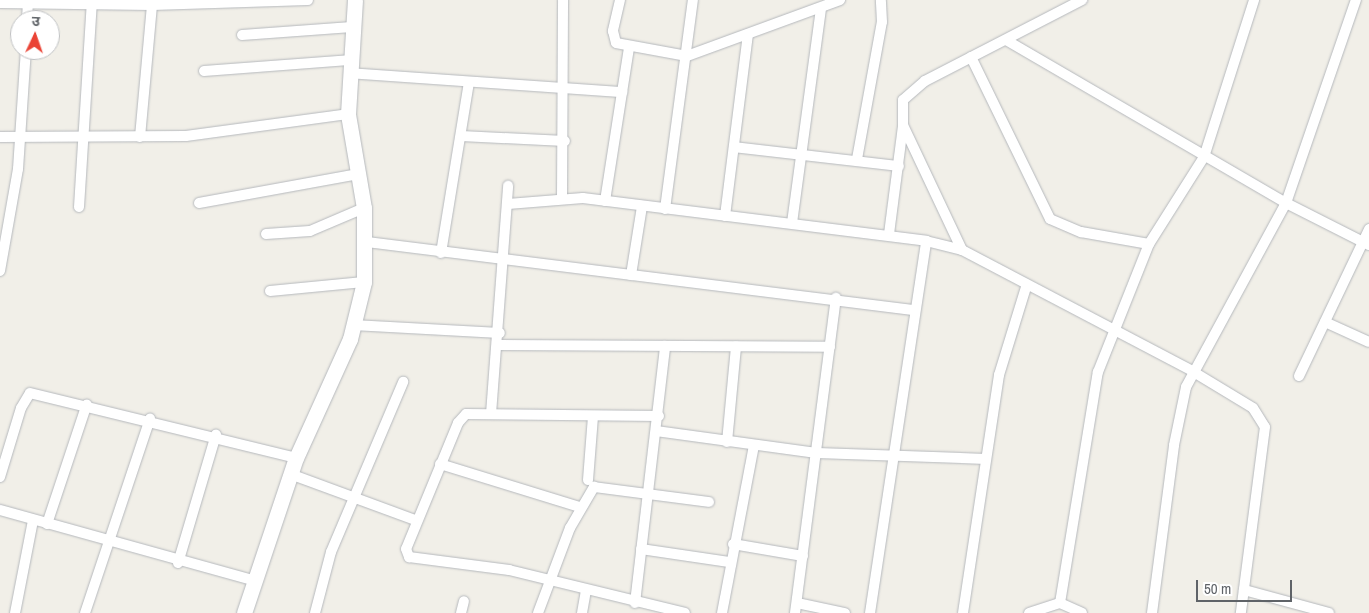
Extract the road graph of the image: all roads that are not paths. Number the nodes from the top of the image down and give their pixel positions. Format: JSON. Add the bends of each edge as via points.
{"nodes":[{"id":1,"x":308,"y":0,"type":"edge"},
{"id":2,"x":355,"y":0,"type":"edge"},
{"id":3,"x":563,"y":0,"type":"edge"},
{"id":4,"x":620,"y":0,"type":"edge"},
{"id":5,"x":693,"y":0,"type":"edge"},
{"id":6,"x":840,"y":0,"type":"edge"},
{"id":7,"x":881,"y":0,"type":"edge"},
{"id":8,"x":1082,"y":0,"type":"edge"},
{"id":9,"x":1254,"y":0,"type":"edge"},
{"id":10,"x":1356,"y":0,"type":"edge"},
{"id":11,"x":28,"y":1,"type":"edge"},
{"id":12,"x":92,"y":2,"type":"edge"},
{"id":13,"x":0,"y":3,"type":"edge"},
{"id":14,"x":152,"y":6,"type":"junction"},
{"id":15,"x":821,"y":8,"type":"junction"},
{"id":16,"x":352,"y":27,"type":"junction"},
{"id":17,"x":242,"y":35,"type":"dead end"},
{"id":18,"x":748,"y":35,"type":"junction"},
{"id":19,"x":1006,"y":40,"type":"junction"},
{"id":20,"x":629,"y":48,"type":"junction"},
{"id":21,"x":687,"y":56,"type":"junction"},
{"id":22,"x":971,"y":57,"type":"junction"},
{"id":23,"x":25,"y":60,"type":"edge"},
{"id":24,"x":349,"y":66,"type":"junction"},
{"id":25,"x":204,"y":71,"type":"dead end"},
{"id":26,"x":469,"y":82,"type":"junction"},
{"id":27,"x":563,"y":88,"type":"junction"},
{"id":28,"x":622,"y":92,"type":"junction"},
{"id":29,"x":348,"y":114,"type":"junction"},
{"id":30,"x":903,"y":125,"type":"junction"},
{"id":31,"x":140,"y":136,"type":"junction"},
{"id":32,"x":461,"y":136,"type":"junction"},
{"id":33,"x":0,"y":137,"type":"edge"},
{"id":34,"x":20,"y":138,"type":"junction"},
{"id":35,"x":85,"y":138,"type":"junction"},
{"id":36,"x":564,"y":141,"type":"junction"},
{"id":37,"x":734,"y":147,"type":"junction"},
{"id":38,"x":801,"y":153,"type":"junction"},
{"id":39,"x":1204,"y":157,"type":"junction"},
{"id":40,"x":857,"y":159,"type":"junction"},
{"id":41,"x":899,"y":166,"type":"junction"},
{"id":42,"x":358,"y":174,"type":"junction"},
{"id":43,"x":508,"y":186,"type":"dead end"},
{"id":44,"x":562,"y":198,"type":"junction"},
{"id":45,"x":605,"y":201,"type":"junction"},
{"id":46,"x":199,"y":203,"type":"dead end"},
{"id":47,"x":1286,"y":203,"type":"junction"},
{"id":48,"x":508,"y":204,"type":"junction"},
{"id":49,"x":642,"y":206,"type":"junction"},
{"id":50,"x":80,"y":207,"type":"dead end"},
{"id":51,"x":364,"y":208,"type":"junction"},
{"id":52,"x":665,"y":209,"type":"junction"},
{"id":53,"x":724,"y":216,"type":"junction"},
{"id":54,"x":792,"y":223,"type":"junction"},
{"id":55,"x":1369,"y":229,"type":"edge"},
{"id":56,"x":266,"y":234,"type":"dead end"},
{"id":57,"x":889,"y":234,"type":"junction"},
{"id":58,"x":926,"y":241,"type":"junction"},
{"id":59,"x":367,"y":242,"type":"junction"},
{"id":60,"x":1366,"y":243,"type":"edge"},
{"id":61,"x":1149,"y":244,"type":"junction"},
{"id":62,"x":962,"y":250,"type":"junction"},
{"id":63,"x":440,"y":253,"type":"junction"},
{"id":64,"x":505,"y":261,"type":"junction"},
{"id":65,"x":0,"y":271,"type":"edge"},
{"id":66,"x":632,"y":275,"type":"junction"},
{"id":67,"x":364,"y":282,"type":"junction"},
{"id":68,"x":1026,"y":287,"type":"junction"},
{"id":69,"x":270,"y":291,"type":"dead end"},
{"id":70,"x":836,"y":298,"type":"junction"},
{"id":71,"x":913,"y":310,"type":"junction"},
{"id":72,"x":1325,"y":322,"type":"junction"},
{"id":73,"x":353,"y":325,"type":"junction"},
{"id":74,"x":1116,"y":331,"type":"junction"},
{"id":75,"x":500,"y":333,"type":"junction"},
{"id":76,"x":1369,"y":342,"type":"edge"},
{"id":77,"x":499,"y":345,"type":"junction"},
{"id":78,"x":665,"y":346,"type":"junction"},
{"id":79,"x":736,"y":346,"type":"junction"},
{"id":80,"x":830,"y":347,"type":"junction"},
{"id":81,"x":1192,"y":371,"type":"junction"},
{"id":82,"x":1299,"y":376,"type":"dead end"},
{"id":83,"x":403,"y":382,"type":"dead end"},
{"id":84,"x":87,"y":404,"type":"junction"},
{"id":85,"x":491,"y":414,"type":"junction"},
{"id":86,"x":659,"y":416,"type":"junction"},
{"id":87,"x":593,"y":417,"type":"junction"},
{"id":88,"x":150,"y":419,"type":"junction"},
{"id":89,"x":656,"y":431,"type":"junction"},
{"id":90,"x":216,"y":435,"type":"junction"},
{"id":91,"x":727,"y":442,"type":"junction"},
{"id":92,"x":754,"y":446,"type":"junction"},
{"id":93,"x":817,"y":453,"type":"junction"},
{"id":94,"x":895,"y":456,"type":"junction"},
{"id":95,"x":296,"y":458,"type":"junction"},
{"id":96,"x":986,"y":459,"type":"junction"},
{"id":97,"x":440,"y":464,"type":"junction"},
{"id":98,"x":290,"y":474,"type":"junction"},
{"id":99,"x":0,"y":477,"type":"edge"},
{"id":100,"x":588,"y":480,"type":"dead end"},
{"id":101,"x":646,"y":494,"type":"junction"},
{"id":102,"x":353,"y":496,"type":"junction"},
{"id":103,"x":709,"y":502,"type":"dead end"},
{"id":104,"x":580,"y":507,"type":"junction"},
{"id":105,"x":0,"y":510,"type":"edge"},
{"id":106,"x":33,"y":520,"type":"junction"},
{"id":107,"x":416,"y":520,"type":"junction"},
{"id":108,"x":48,"y":524,"type":"junction"},
{"id":109,"x":111,"y":542,"type":"junction"},
{"id":110,"x":733,"y":544,"type":"junction"},
{"id":111,"x":642,"y":549,"type":"junction"},
{"id":112,"x":803,"y":556,"type":"junction"},
{"id":113,"x":730,"y":562,"type":"junction"},
{"id":114,"x":178,"y":563,"type":"junction"},
{"id":115,"x":252,"y":580,"type":"junction"},
{"id":116,"x":550,"y":580,"type":"junction"},
{"id":117,"x":1244,"y":590,"type":"junction"},
{"id":118,"x":586,"y":591,"type":"junction"},
{"id":119,"x":464,"y":600,"type":"dead end"},
{"id":120,"x":634,"y":603,"type":"junction"},
{"id":121,"x":1060,"y":603,"type":"junction"},
{"id":122,"x":796,"y":608,"type":"edge"},
{"id":123,"x":15,"y":613,"type":"edge"},
{"id":124,"x":86,"y":613,"type":"edge"},
{"id":125,"x":244,"y":613,"type":"edge"},
{"id":126,"x":315,"y":613,"type":"edge"},
{"id":127,"x":461,"y":613,"type":"edge"},
{"id":128,"x":538,"y":613,"type":"edge"},
{"id":129,"x":582,"y":613,"type":"edge"},
{"id":130,"x":685,"y":613,"type":"edge"},
{"id":131,"x":722,"y":613,"type":"edge"},
{"id":132,"x":845,"y":613,"type":"edge"},
{"id":133,"x":870,"y":613,"type":"edge"},
{"id":134,"x":963,"y":613,"type":"edge"},
{"id":135,"x":1029,"y":613,"type":"edge"},
{"id":136,"x":1082,"y":613,"type":"edge"},
{"id":137,"x":1152,"y":613,"type":"edge"},
{"id":138,"x":1241,"y":613,"type":"edge"},
{"id":139,"x":1329,"y":613,"type":"edge"}],
"edges":[{"from":1,"to":14,"type":"street"},
{"from":2,"to":16,"type":"main road"},
{"from":3,"to":27,"type":"street"},
{"from":4,"to":20,"type":"street","via":[[613,37]]},
{"from":5,"to":21,"type":"street"},
{"from":6,"to":15,"type":"street"},
{"from":7,"to":40,"type":"street","via":[[882,22]]},
{"from":8,"to":19,"type":"street"},
{"from":9,"to":39,"type":"street"},
{"from":10,"to":47,"type":"street"},
{"from":11,"to":12,"type":"street"},
{"from":11,"to":13,"type":"street"},
{"from":12,"to":14,"type":"street"},
{"from":12,"to":35,"type":"street"},
{"from":14,"to":31,"type":"street"},
{"from":15,"to":18,"type":"street"},
{"from":15,"to":38,"type":"street"},
{"from":16,"to":17,"type":"street"},
{"from":16,"to":24,"type":"main road"},
{"from":18,"to":21,"type":"street"},
{"from":18,"to":37,"type":"street"},
{"from":19,"to":22,"type":"street"},
{"from":19,"to":39,"type":"street"},
{"from":20,"to":21,"type":"street"},
{"from":20,"to":28,"type":"street"},
{"from":21,"to":52,"type":"street"},
{"from":22,"to":30,"type":"street","via":[[910,93],[901,110]]},
{"from":22,"to":61,"type":"street","via":[[1050,219],[1081,232]]},
{"from":23,"to":34,"type":"street"},
{"from":24,"to":25,"type":"street"},
{"from":24,"to":26,"type":"street"},
{"from":24,"to":29,"type":"main road"},
{"from":26,"to":27,"type":"street"},
{"from":26,"to":32,"type":"street"},
{"from":27,"to":28,"type":"street"},
{"from":27,"to":36,"type":"street"},
{"from":28,"to":45,"type":"street"},
{"from":29,"to":31,"type":"street","via":[[226,133]]},
{"from":29,"to":42,"type":"main road"},
{"from":30,"to":41,"type":"street"},
{"from":30,"to":62,"type":"street"},
{"from":31,"to":35,"type":"street"},
{"from":32,"to":36,"type":"street"},
{"from":32,"to":63,"type":"street"},
{"from":33,"to":34,"type":"street"},
{"from":34,"to":35,"type":"street"},
{"from":34,"to":65,"type":"street","via":[[10,231]]},
{"from":35,"to":50,"type":"street"},
{"from":36,"to":44,"type":"street"},
{"from":37,"to":38,"type":"street"},
{"from":37,"to":53,"type":"street"},
{"from":38,"to":40,"type":"street"},
{"from":38,"to":54,"type":"street"},
{"from":39,"to":47,"type":"street"},
{"from":39,"to":61,"type":"street"},
{"from":40,"to":41,"type":"street"},
{"from":41,"to":57,"type":"street"},
{"from":42,"to":46,"type":"street"},
{"from":42,"to":51,"type":"main road"},
{"from":43,"to":48,"type":"street"},
{"from":44,"to":45,"type":"street"},
{"from":44,"to":48,"type":"street","via":[[544,204]]},
{"from":45,"to":49,"type":"street"},
{"from":47,"to":60,"type":"street"},
{"from":47,"to":81,"type":"street"},
{"from":48,"to":64,"type":"street"},
{"from":49,"to":52,"type":"street"},
{"from":49,"to":66,"type":"street"},
{"from":51,"to":56,"type":"street","via":[[310,231]]},
{"from":51,"to":59,"type":"main road"},
{"from":52,"to":53,"type":"street"},
{"from":53,"to":54,"type":"street"},
{"from":54,"to":57,"type":"street"},
{"from":55,"to":60,"type":"street"},
{"from":57,"to":58,"type":"street"},
{"from":58,"to":62,"type":"street"},
{"from":58,"to":71,"type":"street"},
{"from":59,"to":63,"type":"street"},
{"from":59,"to":67,"type":"main road"},
{"from":60,"to":72,"type":"street"},
{"from":61,"to":74,"type":"street"},
{"from":62,"to":68,"type":"street"},
{"from":63,"to":64,"type":"street"},
{"from":64,"to":66,"type":"street"},
{"from":64,"to":75,"type":"street"},
{"from":66,"to":70,"type":"street"},
{"from":67,"to":69,"type":"street"},
{"from":67,"to":73,"type":"main road"},
{"from":68,"to":74,"type":"street"},
{"from":68,"to":96,"type":"street","via":[[999,375]]},
{"from":70,"to":71,"type":"street"},
{"from":70,"to":80,"type":"street"},
{"from":71,"to":94,"type":"street"},
{"from":72,"to":76,"type":"street"},
{"from":72,"to":82,"type":"street"},
{"from":73,"to":75,"type":"street"},
{"from":73,"to":95,"type":"main road"},
{"from":74,"to":81,"type":"street"},
{"from":74,"to":121,"type":"street","via":[[1092,393]]},
{"from":75,"to":77,"type":"street"},
{"from":77,"to":78,"type":"street"},
{"from":77,"to":85,"type":"street"},
{"from":78,"to":79,"type":"street"},
{"from":78,"to":86,"type":"street"},
{"from":79,"to":80,"type":"street"},
{"from":79,"to":91,"type":"street"},
{"from":80,"to":93,"type":"street"},
{"from":81,"to":117,"type":"street","via":[[1253,408],[1265,427]]},
{"from":81,"to":137,"type":"street","via":[[1178,416]]},
{"from":83,"to":102,"type":"street"},
{"from":84,"to":88,"type":"street"},
{"from":84,"to":99,"type":"street","via":[[30,393],[20,408]]},
{"from":84,"to":108,"type":"street"},
{"from":85,"to":87,"type":"street"},
{"from":85,"to":97,"type":"street","via":[[462,417]]},
{"from":86,"to":87,"type":"street"},
{"from":86,"to":89,"type":"street"},
{"from":87,"to":100,"type":"street"},
{"from":88,"to":90,"type":"street"},
{"from":88,"to":109,"type":"street"},
{"from":89,"to":91,"type":"street"},
{"from":89,"to":101,"type":"street"},
{"from":90,"to":95,"type":"street"},
{"from":90,"to":114,"type":"street"},
{"from":91,"to":92,"type":"street"},
{"from":92,"to":93,"type":"street"},
{"from":92,"to":110,"type":"street"},
{"from":93,"to":94,"type":"street"},
{"from":93,"to":112,"type":"street"},
{"from":94,"to":96,"type":"street"},
{"from":94,"to":133,"type":"street"},
{"from":95,"to":98,"type":"main road"},
{"from":96,"to":134,"type":"street"},
{"from":97,"to":104,"type":"street"},
{"from":97,"to":107,"type":"street"},
{"from":98,"to":102,"type":"street"},
{"from":98,"to":115,"type":"main road"},
{"from":101,"to":103,"type":"street"},
{"from":101,"to":104,"type":"street","via":[[594,487]]},
{"from":101,"to":111,"type":"street"},
{"from":102,"to":107,"type":"street"},
{"from":102,"to":126,"type":"street"},
{"from":104,"to":116,"type":"street"},
{"from":105,"to":106,"type":"street"},
{"from":106,"to":108,"type":"street"},
{"from":106,"to":123,"type":"street"},
{"from":107,"to":116,"type":"street","via":[[406,544],[409,557],[480,564]]},
{"from":108,"to":109,"type":"street"},
{"from":109,"to":114,"type":"street"},
{"from":109,"to":124,"type":"street"},
{"from":110,"to":112,"type":"street"},
{"from":110,"to":113,"type":"street"},
{"from":111,"to":113,"type":"street"},
{"from":111,"to":120,"type":"street"},
{"from":112,"to":122,"type":"street"},
{"from":113,"to":131,"type":"street"},
{"from":114,"to":115,"type":"street"},
{"from":115,"to":125,"type":"main road"},
{"from":116,"to":118,"type":"street"},
{"from":116,"to":128,"type":"street"},
{"from":117,"to":138,"type":"street"},
{"from":117,"to":139,"type":"street"},
{"from":118,"to":120,"type":"street"},
{"from":118,"to":129,"type":"street"},
{"from":119,"to":127,"type":"street"},
{"from":120,"to":130,"type":"street"},
{"from":121,"to":135,"type":"street"},
{"from":121,"to":136,"type":"street"},
{"from":122,"to":132,"type":"street"}]}
